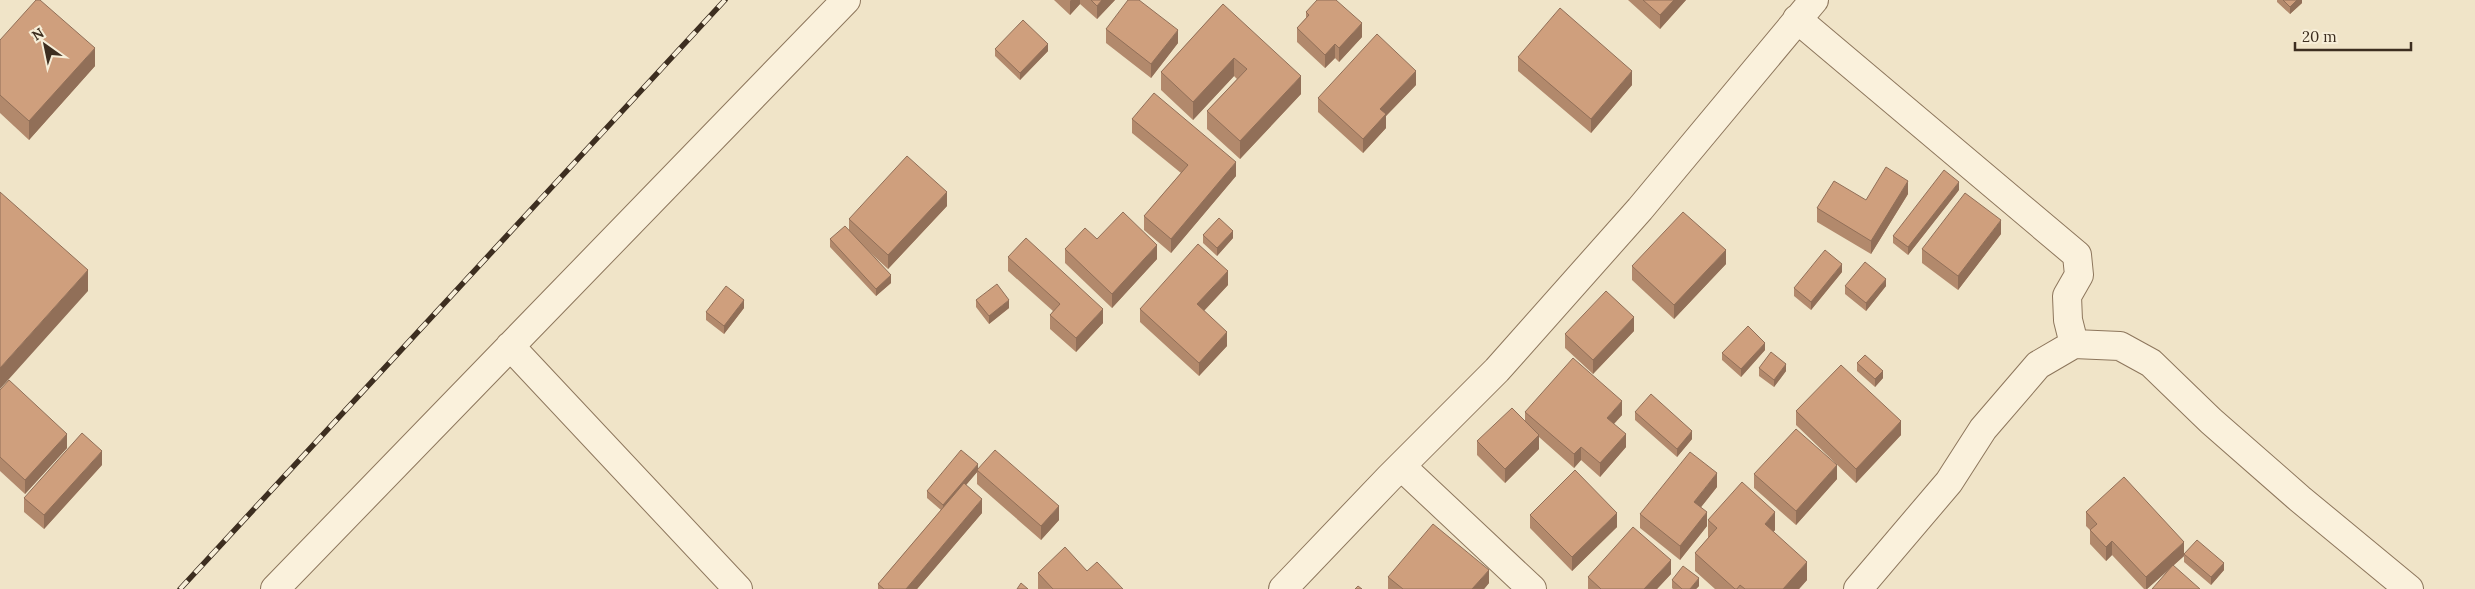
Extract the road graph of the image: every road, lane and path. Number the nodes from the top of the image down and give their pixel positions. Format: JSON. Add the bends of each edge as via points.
{"nodes":[{"id":1,"x":846,"y":0,"type":"edge"},
{"id":2,"x":1806,"y":10,"type":"edge"},
{"id":3,"x":2074,"y":344,"type":"junction"},
{"id":4,"x":510,"y":346,"type":"junction"},
{"id":5,"x":1401,"y":466,"type":"junction"},
{"id":6,"x":276,"y":589,"type":"edge"},
{"id":7,"x":738,"y":589,"type":"edge"},
{"id":8,"x":1283,"y":589,"type":"edge"},
{"id":9,"x":1532,"y":589,"type":"edge"},
{"id":10,"x":1858,"y":589,"type":"edge"},
{"id":11,"x":2410,"y":589,"type":"edge"}],
"edges":[{"from":1,"to":4,"type":"street"},
{"from":2,"to":3,"type":"street","via":[[2077,255],[2079,275],[2067,296]]},
{"from":2,"to":5,"type":"street","via":[[1640,209],[1497,370]]},
{"from":3,"to":10,"type":"street","via":[[2038,365],[1983,429],[1949,482]]},
{"from":3,"to":11,"type":"street","via":[[2120,346],[2151,363],[2293,493]]},
{"from":4,"to":6,"type":"street"},
{"from":4,"to":7,"type":"street"},
{"from":5,"to":8,"type":"street"},
{"from":5,"to":9,"type":"street"}]}
